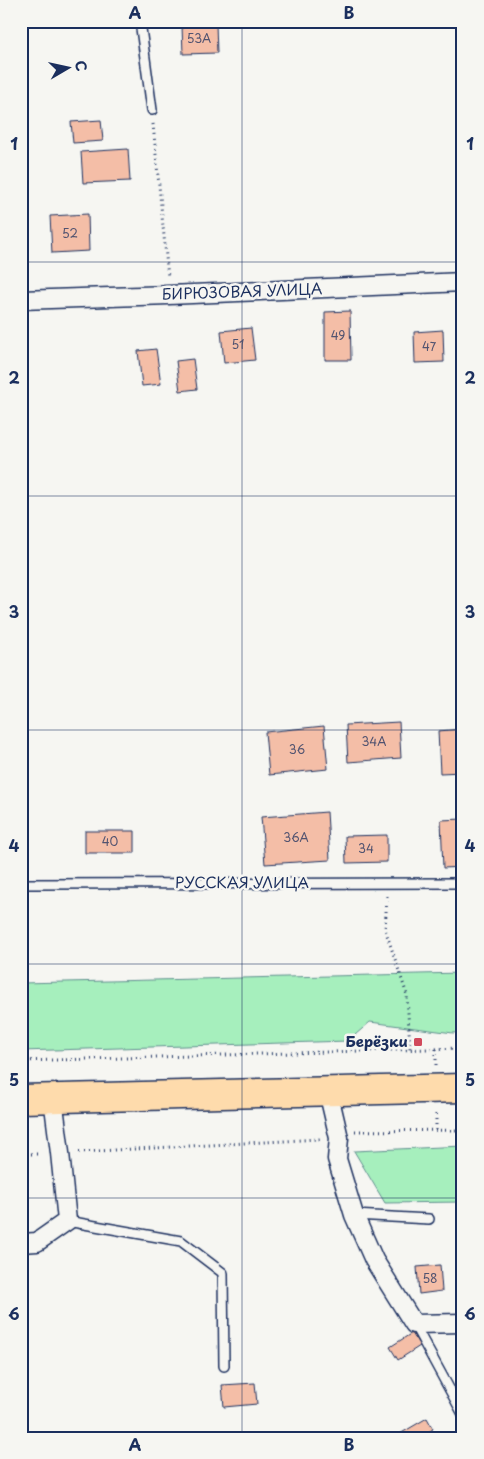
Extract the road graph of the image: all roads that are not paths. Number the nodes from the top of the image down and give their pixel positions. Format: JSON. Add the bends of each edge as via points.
{"nodes":[{"id":1,"x":140,"y":21,"type":"edge"},
{"id":2,"x":152,"y":110,"type":"road end"},
{"id":3,"x":463,"y":282,"type":"edge"},
{"id":4,"x":21,"y":300,"type":"edge"},
{"id":5,"x":463,"y":883,"type":"edge"},
{"id":6,"x":21,"y":884,"type":"edge"},
{"id":7,"x":463,"y":1088,"type":"edge"},
{"id":8,"x":328,"y":1091,"type":"junction"},
{"id":9,"x":53,"y":1098,"type":"junction"},
{"id":10,"x":21,"y":1099,"type":"edge"},
{"id":11,"x":354,"y":1214,"type":"junction"},
{"id":12,"x":429,"y":1219,"type":"dead end"},
{"id":13,"x":67,"y":1221,"type":"junction"},
{"id":14,"x":21,"y":1243,"type":"edge"},
{"id":15,"x":463,"y":1322,"type":"edge"},
{"id":16,"x":414,"y":1324,"type":"junction"},
{"id":17,"x":224,"y":1366,"type":"dead end"},
{"id":18,"x":463,"y":1414,"type":"edge"}],
"edges":[{"from":1,"to":2,"type":"lane"},
{"from":3,"to":4,"type":"street","name":"БИРЮЗОВАЯ УЛИЦА"},
{"from":5,"to":6,"type":"lane","name":"РУССКАЯ УЛИЦА"},
{"from":7,"to":8,"type":"main road"},
{"from":8,"to":9,"type":"main road"},
{"from":8,"to":11,"type":"street","via":[[338,1134],[338,1159]]},
{"from":9,"to":10,"type":"main road"},
{"from":9,"to":13,"type":"street"},
{"from":11,"to":12,"type":"lane"},
{"from":11,"to":16,"type":"street","via":[[374,1260]]},
{"from":13,"to":14,"type":"street","via":[[37,1242]]},
{"from":13,"to":17,"type":"lane","via":[[181,1241],[223,1274]]},
{"from":15,"to":16,"type":"street"},
{"from":16,"to":18,"type":"lane"}]}
